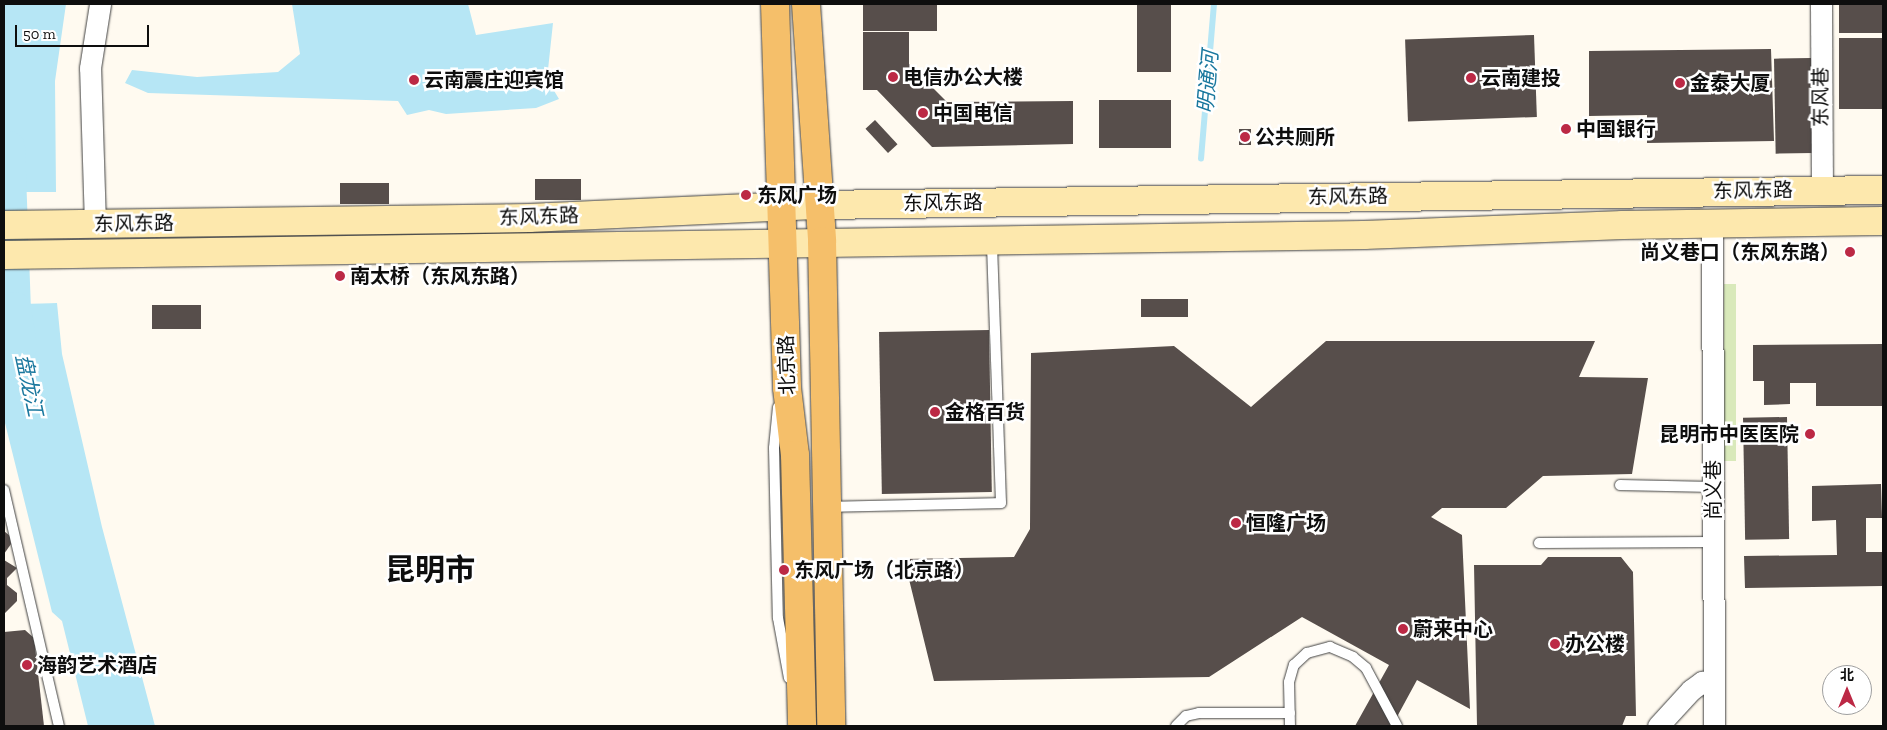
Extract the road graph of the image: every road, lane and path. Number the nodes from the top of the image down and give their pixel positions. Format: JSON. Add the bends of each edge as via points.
{"nodes":[{"id":1,"x":100,"y":4,"type":"edge"},
{"id":2,"x":775,"y":4,"type":"edge"},
{"id":3,"x":806,"y":4,"type":"edge"},
{"id":4,"x":1821,"y":4,"type":"edge"},
{"id":5,"x":1822,"y":190,"type":"junction"},
{"id":6,"x":1883,"y":190,"type":"edge"},
{"id":7,"x":820,"y":205,"type":"junction"},
{"id":8,"x":783,"y":208,"type":"junction"},
{"id":9,"x":1883,"y":221,"type":"edge"},
{"id":10,"x":95,"y":224,"type":"junction"},
{"id":11,"x":1712,"y":224,"type":"junction"},
{"id":12,"x":4,"y":225,"type":"edge"},
{"id":13,"x":992,"y":240,"type":"junction"},
{"id":14,"x":822,"y":241,"type":"junction"},
{"id":15,"x":784,"y":243,"type":"junction"},
{"id":16,"x":4,"y":255,"type":"edge"},
{"id":17,"x":1620,"y":485,"type":"dead end"},
{"id":18,"x":1713,"y":487,"type":"junction"},
{"id":19,"x":4,"y":490,"type":"edge"},
{"id":20,"x":827,"y":507,"type":"junction"},
{"id":21,"x":1713,"y":542,"type":"junction"},
{"id":22,"x":1539,"y":543,"type":"dead end"},
{"id":23,"x":1713,"y":680,"type":"junction"},
{"id":24,"x":1290,"y":713,"type":"junction"},
{"id":25,"x":59,"y":726,"type":"edge"},
{"id":26,"x":801,"y":726,"type":"edge"},
{"id":27,"x":831,"y":726,"type":"edge"},
{"id":28,"x":1176,"y":726,"type":"edge"},
{"id":29,"x":1290,"y":726,"type":"edge"},
{"id":30,"x":1397,"y":726,"type":"edge"},
{"id":31,"x":1658,"y":726,"type":"edge"},
{"id":32,"x":1714,"y":726,"type":"edge"}],
"edges":[{"from":1,"to":10,"type":"street","via":[[90,68]]},
{"from":2,"to":8,"type":"main road","name":"北京路"},
{"from":3,"to":7,"type":"main road","name":"北京路"},
{"from":4,"to":5,"type":"street","name":"东风巷"},
{"from":5,"to":6,"type":"main road","name":"东风东路"},
{"from":5,"to":7,"type":"main road","name":"东风东路"},
{"from":7,"to":8,"type":"main road","name":"东风东路"},
{"from":7,"to":14,"type":"main road","name":"北京路"},
{"from":8,"to":10,"type":"main road","name":"东风东路","via":[[529,218]]},
{"from":8,"to":15,"type":"main road","name":"北京路"},
{"from":9,"to":11,"type":"main road","name":"东风东路"},
{"from":10,"to":12,"type":"main road","name":"东风东路"},
{"from":11,"to":13,"type":"main road","name":"东风东路","via":[[1364,235]]},
{"from":11,"to":18,"type":"street","name":"尚义巷"},
{"from":13,"to":14,"type":"main road","name":"东风东路"},
{"from":13,"to":20,"type":"lane","via":[[1001,503]]},
{"from":14,"to":15,"type":"main road","name":"东风东路"},
{"from":14,"to":20,"type":"main road","name":"北京路"},
{"from":15,"to":16,"type":"main road","name":"东风东路"},
{"from":15,"to":26,"type":"main road","name":"北京路","via":[[787,388],[795,455]]},
{"from":17,"to":18,"type":"lane"},
{"from":18,"to":21,"type":"street","name":"尚义巷"},
{"from":19,"to":25,"type":"lane"},
{"from":20,"to":27,"type":"main road","name":"北京路"},
{"from":21,"to":22,"type":"lane"},
{"from":21,"to":23,"type":"street","name":"尚义巷"},
{"from":23,"to":31,"type":"street","via":[[1702,682],[1691,690]]},
{"from":23,"to":32,"type":"street","name":"尚义巷"},
{"from":24,"to":28,"type":"lane","via":[[1199,713],[1186,716]]},
{"from":24,"to":29,"type":"lane"},
{"from":24,"to":30,"type":"lane","via":[[1289,682],[1294,665],[1307,653],[1330,647],[1353,657],[1366,668]]}]}
